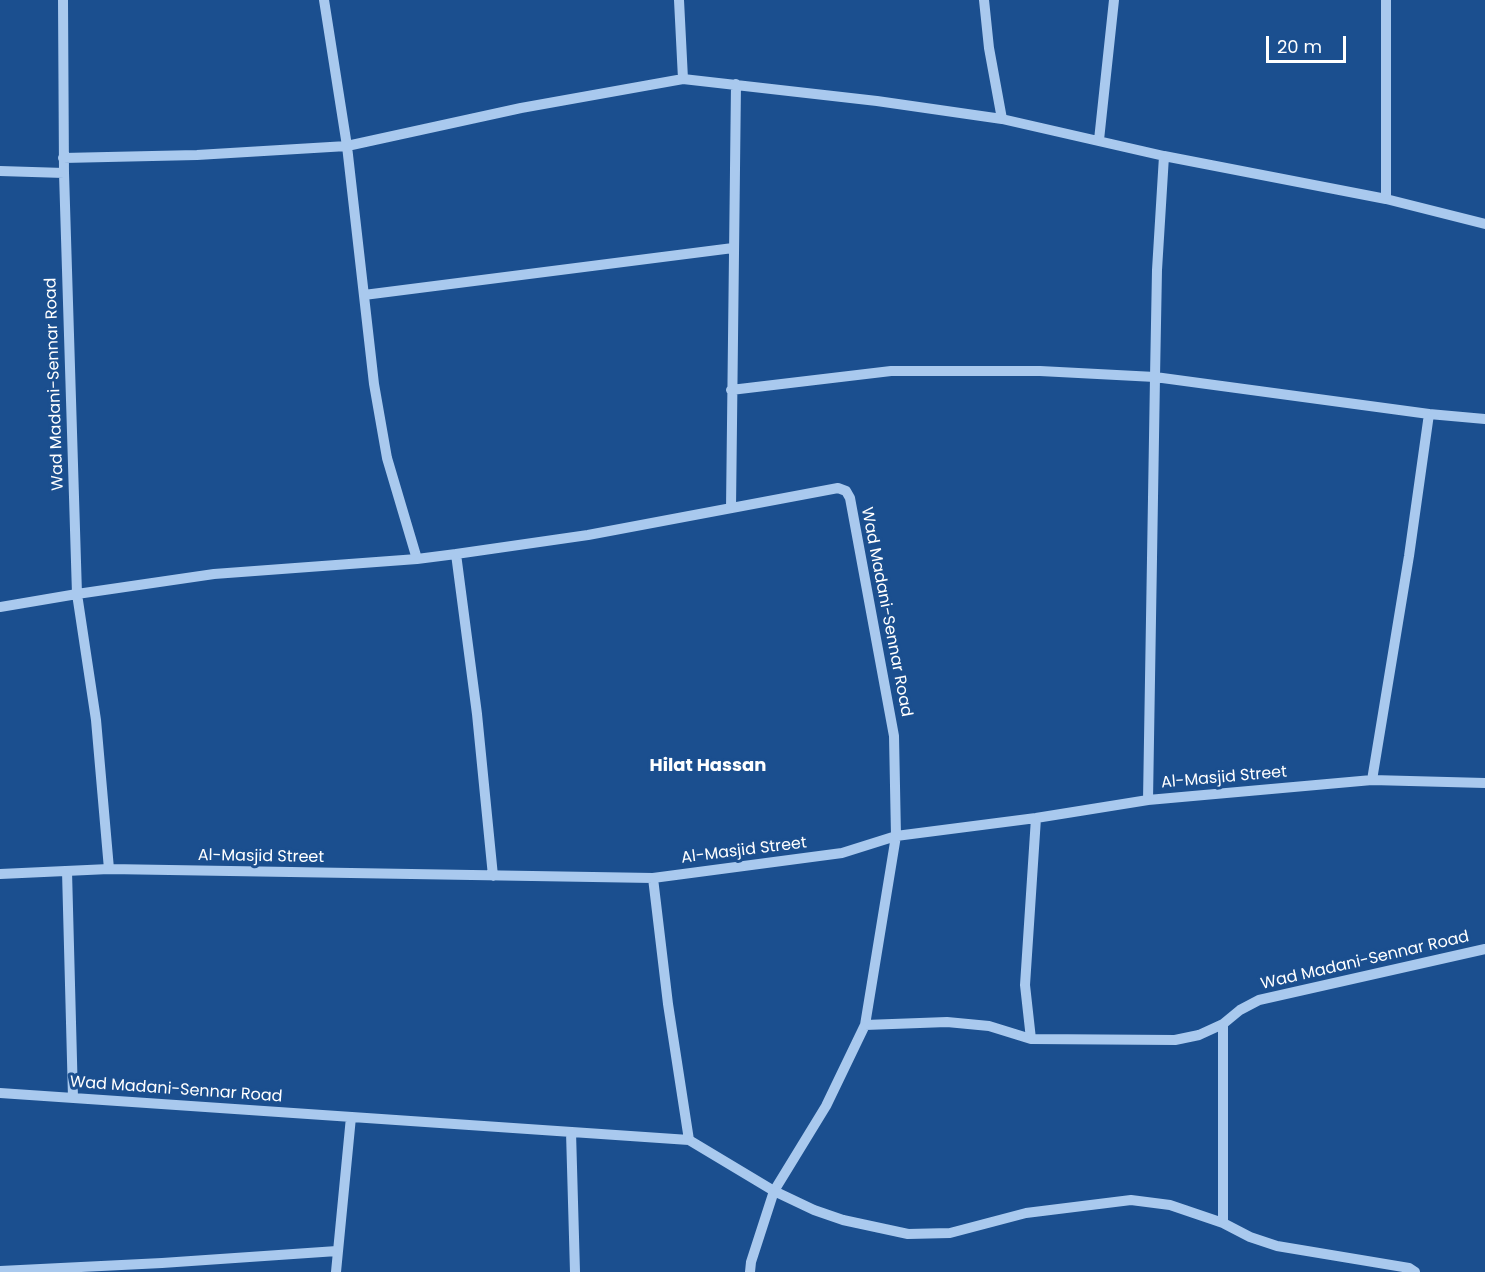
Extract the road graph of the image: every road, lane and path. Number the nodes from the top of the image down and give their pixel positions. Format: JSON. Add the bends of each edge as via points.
{"nodes":[{"id":1,"x":63,"y":0,"type":"edge"},
{"id":2,"x":324,"y":0,"type":"edge"},
{"id":3,"x":680,"y":0,"type":"edge"},
{"id":4,"x":984,"y":0,"type":"edge"},
{"id":5,"x":1114,"y":0,"type":"edge"},
{"id":6,"x":1386,"y":0,"type":"edge"},
{"id":7,"x":683,"y":79,"type":"junction"},
{"id":8,"x":736,"y":84,"type":"junction"},
{"id":9,"x":1002,"y":119,"type":"junction"},
{"id":10,"x":1099,"y":140,"type":"junction"},
{"id":11,"x":347,"y":146,"type":"junction"},
{"id":12,"x":1164,"y":156,"type":"junction"},
{"id":13,"x":63,"y":158,"type":"junction"},
{"id":14,"x":0,"y":171,"type":"edge"},
{"id":15,"x":64,"y":173,"type":"junction"},
{"id":16,"x":1386,"y":199,"type":"junction"},
{"id":17,"x":1485,"y":224,"type":"edge"},
{"id":18,"x":733,"y":248,"type":"junction"},
{"id":19,"x":364,"y":295,"type":"junction"},
{"id":20,"x":1155,"y":377,"type":"junction"},
{"id":21,"x":731,"y":390,"type":"junction"},
{"id":22,"x":1429,"y":414,"type":"junction"},
{"id":23,"x":1485,"y":419,"type":"edge"},
{"id":24,"x":731,"y":508,"type":"junction"},
{"id":25,"x":456,"y":554,"type":"junction"},
{"id":26,"x":417,"y":559,"type":"junction"},
{"id":27,"x":77,"y":594,"type":"junction"},
{"id":28,"x":0,"y":608,"type":"edge"},
{"id":29,"x":1372,"y":780,"type":"junction"},
{"id":30,"x":1485,"y":783,"type":"edge"},
{"id":31,"x":1148,"y":800,"type":"junction"},
{"id":32,"x":1036,"y":818,"type":"junction"},
{"id":33,"x":896,"y":836,"type":"junction"},
{"id":34,"x":109,"y":869,"type":"junction"},
{"id":35,"x":67,"y":871,"type":"junction"},
{"id":36,"x":0,"y":874,"type":"edge"},
{"id":37,"x":493,"y":876,"type":"junction"},
{"id":38,"x":653,"y":878,"type":"junction"},
{"id":39,"x":1485,"y":949,"type":"edge"},
{"id":40,"x":1223,"y":1024,"type":"junction"},
{"id":41,"x":865,"y":1025,"type":"junction"},
{"id":42,"x":1030,"y":1039,"type":"junction"},
{"id":43,"x":0,"y":1093,"type":"edge"},
{"id":44,"x":73,"y":1098,"type":"junction"},
{"id":45,"x":351,"y":1117,"type":"junction"},
{"id":46,"x":571,"y":1132,"type":"junction"},
{"id":47,"x":689,"y":1140,"type":"junction"},
{"id":48,"x":774,"y":1191,"type":"junction"},
{"id":49,"x":1223,"y":1223,"type":"junction"},
{"id":50,"x":337,"y":1251,"type":"junction"},
{"id":51,"x":0,"y":1271,"type":"edge"},
{"id":52,"x":336,"y":1272,"type":"edge"},
{"id":53,"x":576,"y":1272,"type":"edge"},
{"id":54,"x":750,"y":1272,"type":"edge"},
{"id":55,"x":1415,"y":1272,"type":"edge"}],
"edges":[{"from":1,"to":13,"type":"street","name":"Wad Madani-Sennar Road"},
{"from":2,"to":11,"type":"street"},
{"from":3,"to":7,"type":"street"},
{"from":4,"to":9,"type":"street"},
{"from":5,"to":10,"type":"street"},
{"from":6,"to":16,"type":"street"},
{"from":7,"to":8,"type":"street"},
{"from":7,"to":11,"type":"street","via":[[522,108]]},
{"from":8,"to":9,"type":"street"},
{"from":8,"to":18,"type":"street"},
{"from":9,"to":10,"type":"street"},
{"from":10,"to":12,"type":"street"},
{"from":11,"to":13,"type":"street","via":[[231,154]]},
{"from":11,"to":19,"type":"street"},
{"from":12,"to":16,"type":"street"},
{"from":12,"to":20,"type":"street"},
{"from":13,"to":15,"type":"street","name":"Wad Madani-Sennar Road"},
{"from":14,"to":15,"type":"street"},
{"from":15,"to":27,"type":"street","name":"Wad Madani-Sennar Road"},
{"from":16,"to":17,"type":"street"},
{"from":18,"to":19,"type":"street"},
{"from":18,"to":21,"type":"street"},
{"from":19,"to":26,"type":"street","via":[[387,458]]},
{"from":20,"to":21,"type":"street","via":[[1040,371],[891,372]]},
{"from":20,"to":22,"type":"street"},
{"from":20,"to":31,"type":"street"},
{"from":21,"to":24,"type":"street"},
{"from":22,"to":23,"type":"street"},
{"from":22,"to":29,"type":"street"},
{"from":24,"to":25,"type":"street","name":"Wad Madani-Sennar Road","via":[[588,535]]},
{"from":24,"to":33,"type":"street","name":"Wad Madani-Sennar Road","via":[[838,488],[850,498],[894,736]]},
{"from":25,"to":26,"type":"street","name":"Wad Madani-Sennar Road"},
{"from":25,"to":37,"type":"street"},
{"from":26,"to":27,"type":"street","name":"Wad Madani-Sennar Road","via":[[214,574]]},
{"from":27,"to":28,"type":"street","name":"Wad Madani-Sennar Road"},
{"from":27,"to":34,"type":"street","name":"Wad Madani-Sennar Road","via":[[96,720]]},
{"from":29,"to":30,"type":"street","name":"Al-Masjid Street"},
{"from":29,"to":31,"type":"street","name":"Al-Masjid Street"},
{"from":31,"to":32,"type":"street","name":"Al-Masjid Street"},
{"from":32,"to":33,"type":"street","name":"Al-Masjid Street"},
{"from":32,"to":42,"type":"street","via":[[1025,985]]},
{"from":33,"to":38,"type":"street","name":"Al-Masjid Street","via":[[842,853]]},
{"from":33,"to":41,"type":"street","name":"Wad Madani-Sennar Road"},
{"from":34,"to":35,"type":"street","name":"Al-Masjid Street"},
{"from":34,"to":37,"type":"street","name":"Al-Masjid Street"},
{"from":35,"to":36,"type":"street","name":"Al-Masjid Street"},
{"from":35,"to":44,"type":"street"},
{"from":37,"to":38,"type":"street","name":"Al-Masjid Street"},
{"from":38,"to":47,"type":"street"},
{"from":39,"to":40,"type":"street","name":"Wad Madani-Sennar Road","via":[[1259,1000]]},
{"from":40,"to":42,"type":"street","name":"Wad Madani-Sennar Road","via":[[1175,1040]]},
{"from":40,"to":49,"type":"street"},
{"from":41,"to":42,"type":"street","name":"Wad Madani-Sennar Road","via":[[947,1022],[989,1026]]},
{"from":41,"to":48,"type":"street","name":"Wad Madani-Sennar Road","via":[[826,1106]]},
{"from":43,"to":44,"type":"street","name":"Wad Madani-Sennar Road"},
{"from":44,"to":45,"type":"street","name":"Wad Madani-Sennar Road"},
{"from":45,"to":46,"type":"street","name":"Wad Madani-Sennar Road"},
{"from":45,"to":50,"type":"street"},
{"from":46,"to":47,"type":"street","name":"Wad Madani-Sennar Road"},
{"from":46,"to":53,"type":"street"},
{"from":47,"to":48,"type":"street","name":"Wad Madani-Sennar Road"},
{"from":48,"to":49,"type":"street","via":[[843,1220],[908,1234],[950,1233],[1026,1213],[1131,1200],[1170,1205]]},
{"from":48,"to":54,"type":"street","name":"Wad Madani-Sennar Road"},
{"from":49,"to":55,"type":"street","via":[[1277,1246]]},
{"from":50,"to":51,"type":"street"},
{"from":50,"to":52,"type":"street"}]}
